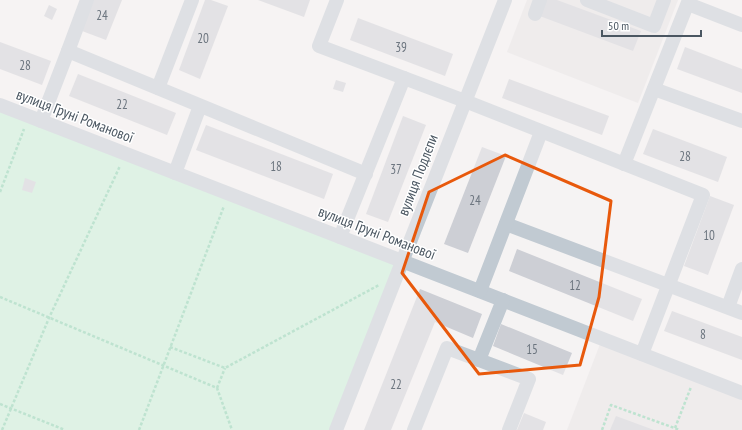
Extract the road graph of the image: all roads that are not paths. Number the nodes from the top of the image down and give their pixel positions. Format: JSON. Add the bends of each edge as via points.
{"nodes":[{"id":1,"x":88,"y":0,"type":"edge"},
{"id":2,"x":192,"y":0,"type":"edge"},
{"id":3,"x":337,"y":0,"type":"edge"},
{"id":4,"x":505,"y":0,"type":"edge"},
{"id":5,"x":540,"y":0,"type":"edge"},
{"id":6,"x":587,"y":0,"type":"edge"},
{"id":7,"x":664,"y":0,"type":"edge"},
{"id":8,"x":689,"y":2,"type":"edge"},
{"id":9,"x":535,"y":14,"type":"dead end"},
{"id":10,"x":742,"y":25,"type":"edge"},
{"id":11,"x":68,"y":51,"type":"junction"},
{"id":12,"x":404,"y":78,"type":"junction"},
{"id":13,"x":158,"y":88,"type":"junction"},
{"id":14,"x":654,"y":89,"type":"junction"},
{"id":15,"x":466,"y":101,"type":"junction"},
{"id":16,"x":0,"y":106,"type":"edge"},
{"id":17,"x":200,"y":106,"type":"junction"},
{"id":18,"x":35,"y":119,"type":"junction"},
{"id":19,"x":742,"y":121,"type":"edge"},
{"id":20,"x":541,"y":132,"type":"junction"},
{"id":21,"x":624,"y":164,"type":"junction"},
{"id":22,"x":175,"y":173,"type":"junction"},
{"id":23,"x":366,"y":174,"type":"junction"},
{"id":24,"x":506,"y":224,"type":"junction"},
{"id":25,"x":340,"y":237,"type":"junction"},
{"id":26,"x":403,"y":262,"type":"junction"},
{"id":27,"x":742,"y":269,"type":"edge"},
{"id":28,"x":668,"y":285,"type":"junction"},
{"id":29,"x":480,"y":291,"type":"junction"},
{"id":30,"x":504,"y":300,"type":"junction"},
{"id":31,"x":728,"y":307,"type":"junction"},
{"id":32,"x":742,"y":313,"type":"edge"},
{"id":33,"x":642,"y":354,"type":"junction"},
{"id":34,"x":479,"y":360,"type":"junction"},
{"id":35,"x":742,"y":393,"type":"edge"},
{"id":36,"x":336,"y":430,"type":"edge"},
{"id":37,"x":414,"y":430,"type":"edge"},
{"id":38,"x":509,"y":430,"type":"edge"}],
"edges":[{"from":1,"to":11,"type":"street"},
{"from":2,"to":13,"type":"street"},
{"from":3,"to":12,"type":"street","via":[[319,46]]},
{"from":4,"to":15,"type":"street","name":"вулиця Подлєпи"},
{"from":5,"to":9,"type":"street"},
{"from":6,"to":7,"type":"street","via":[[654,26]]},
{"from":8,"to":10,"type":"street"},
{"from":8,"to":14,"type":"street"},
{"from":11,"to":13,"type":"street"},
{"from":11,"to":18,"type":"street"},
{"from":12,"to":15,"type":"street"},
{"from":12,"to":23,"type":"street"},
{"from":13,"to":17,"type":"street"},
{"from":14,"to":19,"type":"street"},
{"from":14,"to":21,"type":"street"},
{"from":15,"to":20,"type":"street"},
{"from":15,"to":26,"type":"street","name":"вулиця Подлєпи"},
{"from":16,"to":18,"type":"street","name":"вулиця Груні Романової"},
{"from":17,"to":22,"type":"street"},
{"from":17,"to":23,"type":"street"},
{"from":18,"to":22,"type":"street","name":"вулиця Груні Романової"},
{"from":20,"to":21,"type":"street"},
{"from":20,"to":24,"type":"street"},
{"from":21,"to":28,"type":"street","via":[[703,194]]},
{"from":22,"to":25,"type":"street","name":"вулиця Груні Романової"},
{"from":23,"to":25,"type":"street"},
{"from":24,"to":28,"type":"street"},
{"from":24,"to":29,"type":"street"},
{"from":25,"to":26,"type":"street","name":"вулиця Груні Романової"},
{"from":26,"to":29,"type":"street","name":"вулиця Груні Романової"},
{"from":26,"to":36,"type":"street","name":"вулиця Подлєпи"},
{"from":27,"to":31,"type":"street"},
{"from":28,"to":31,"type":"street"},
{"from":28,"to":33,"type":"street"},
{"from":29,"to":30,"type":"street","name":"вулиця Груні Романової"},
{"from":30,"to":33,"type":"street","name":"вулиця Груні Романової"},
{"from":30,"to":34,"type":"street"},
{"from":31,"to":32,"type":"street"},
{"from":33,"to":35,"type":"street","name":"вулиця Груні Романової"},
{"from":34,"to":37,"type":"street","via":[[447,348]]},
{"from":34,"to":38,"type":"street","via":[[529,379]]}]}
